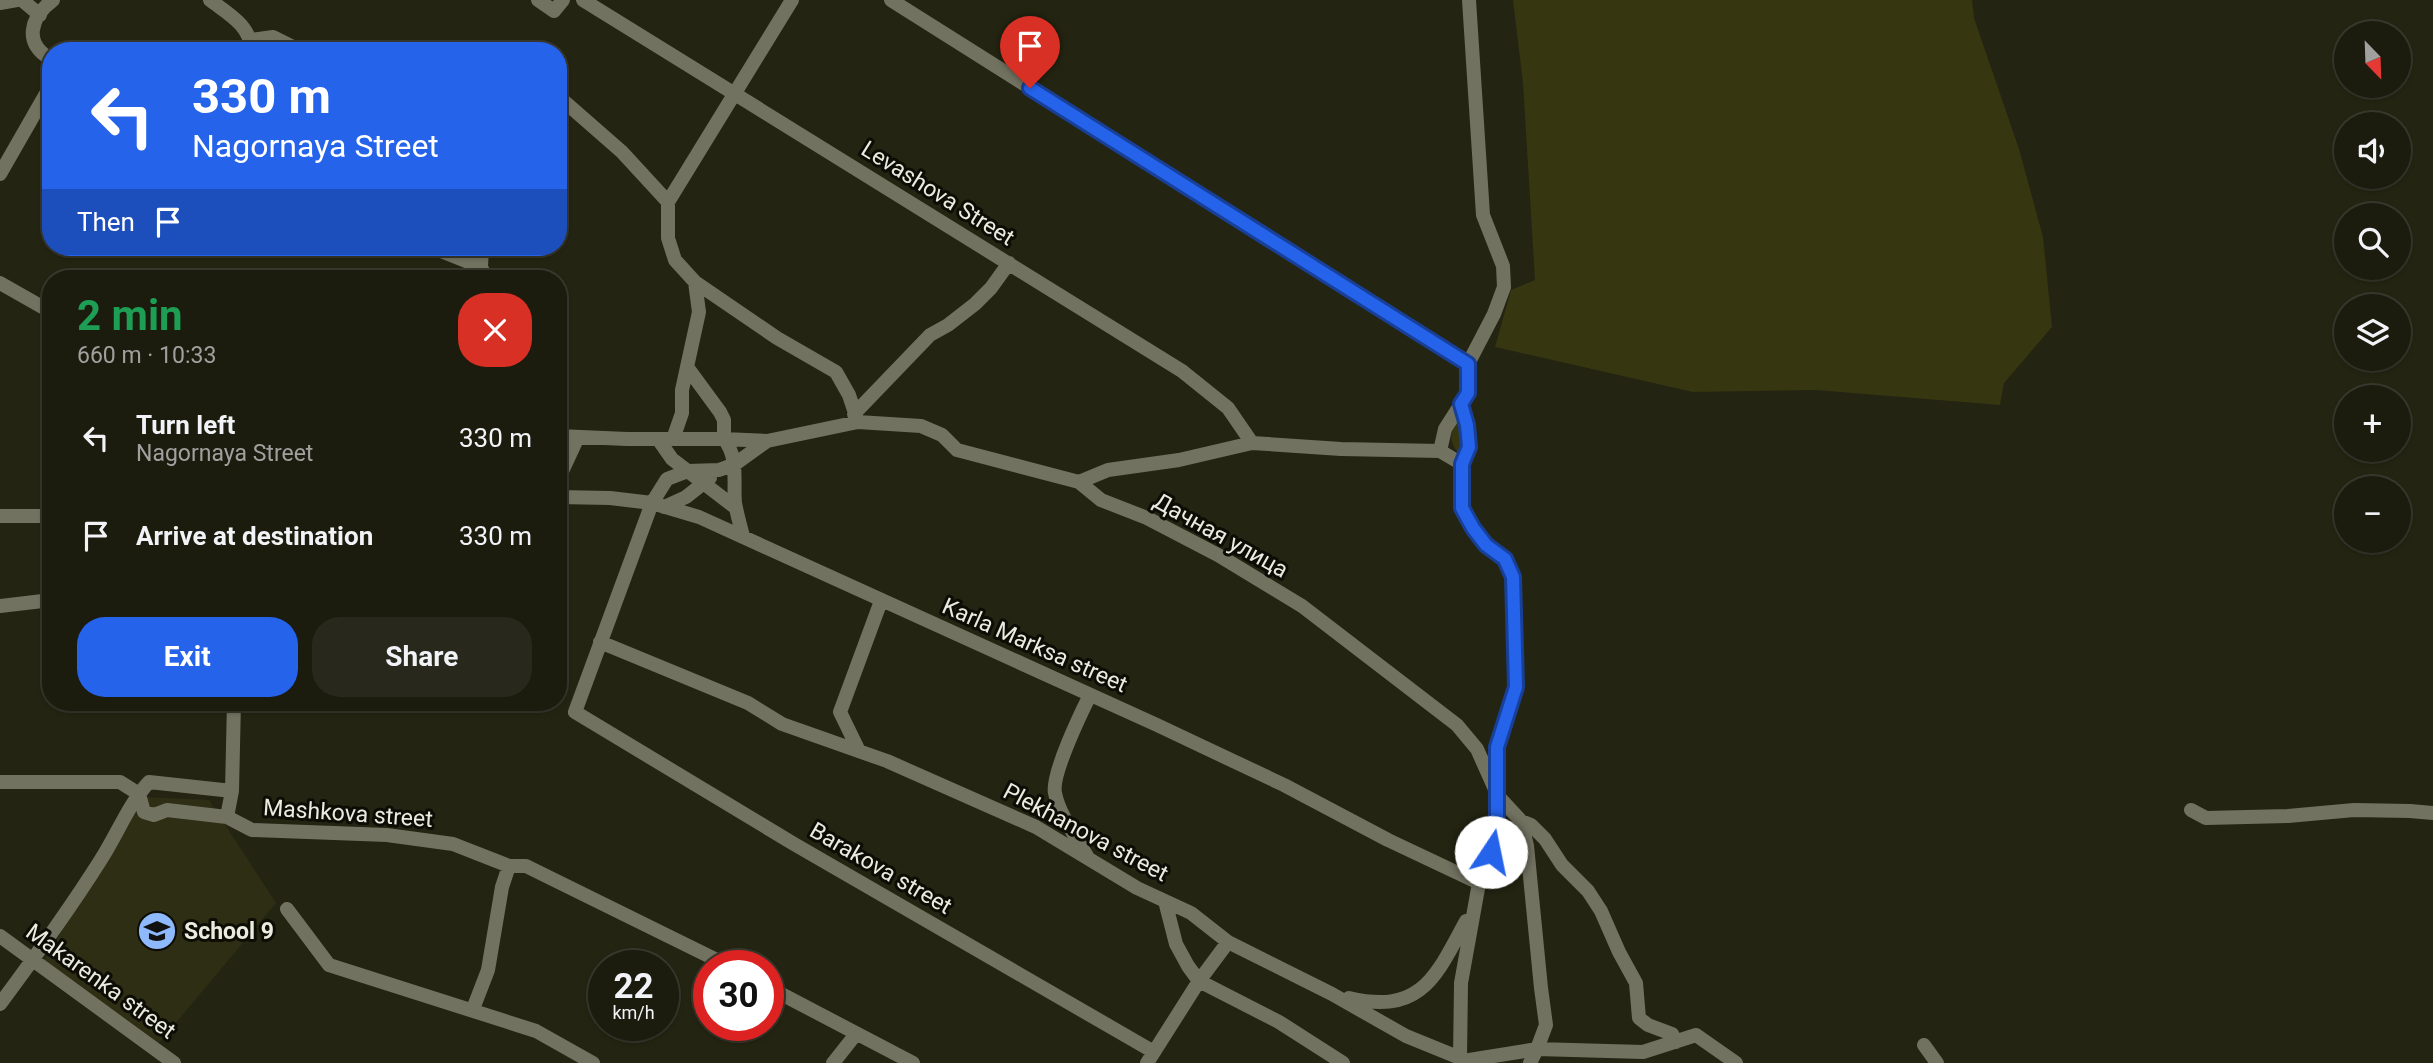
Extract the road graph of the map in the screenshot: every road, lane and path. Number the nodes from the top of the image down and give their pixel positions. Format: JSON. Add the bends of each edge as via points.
{"nodes":[{"id":1,"x":20,"y":0,"type":"edge"},
{"id":2,"x":53,"y":0,"type":"edge"},
{"id":3,"x":210,"y":0,"type":"edge"},
{"id":4,"x":538,"y":0,"type":"edge"},
{"id":5,"x":563,"y":0,"type":"edge"},
{"id":6,"x":583,"y":0,"type":"edge"},
{"id":7,"x":792,"y":0,"type":"edge"},
{"id":8,"x":891,"y":0,"type":"edge"},
{"id":9,"x":1469,"y":0,"type":"edge"},
{"id":10,"x":0,"y":3,"type":"edge"},
{"id":11,"x":40,"y":15,"type":"junction"},
{"id":12,"x":251,"y":42,"type":"edge"},
{"id":13,"x":259,"y":42,"type":"edge"},
{"id":14,"x":283,"y":42,"type":"edge"},
{"id":15,"x":42,"y":55,"type":"edge"},
{"id":16,"x":736,"y":93,"type":"junction"},
{"id":17,"x":42,"y":101,"type":"edge"},
{"id":18,"x":567,"y":104,"type":"edge"},
{"id":19,"x":0,"y":174,"type":"edge"},
{"id":20,"x":668,"y":202,"type":"junction"},
{"id":21,"x":449,"y":256,"type":"edge"},
{"id":22,"x":1009,"y":263,"type":"junction"},
{"id":23,"x":478,"y":270,"type":"edge"},
{"id":24,"x":695,"y":282,"type":"junction"},
{"id":25,"x":0,"y":283,"type":"edge"},
{"id":26,"x":42,"y":307,"type":"edge"},
{"id":27,"x":1468,"y":364,"type":"junction"},
{"id":28,"x":687,"y":367,"type":"junction"},
{"id":29,"x":1461,"y":404,"type":"junction"},
{"id":30,"x":856,"y":418,"type":"junction"},
{"id":31,"x":567,"y":436,"type":"edge"},
{"id":32,"x":578,"y":437,"type":"junction"},
{"id":33,"x":658,"y":439,"type":"junction"},
{"id":34,"x":676,"y":439,"type":"junction"},
{"id":35,"x":724,"y":439,"type":"junction"},
{"id":36,"x":767,"y":441,"type":"junction"},
{"id":37,"x":1252,"y":443,"type":"junction"},
{"id":38,"x":1440,"y":452,"type":"junction"},
{"id":39,"x":672,"y":459,"type":"junction"},
{"id":40,"x":567,"y":461,"type":"edge"},
{"id":41,"x":735,"y":464,"type":"junction"},
{"id":42,"x":1462,"y":464,"type":"junction"},
{"id":43,"x":719,"y":470,"type":"junction"},
{"id":44,"x":688,"y":471,"type":"junction"},
{"id":45,"x":667,"y":479,"type":"junction"},
{"id":46,"x":1079,"y":482,"type":"junction"},
{"id":47,"x":705,"y":483,"type":"junction"},
{"id":48,"x":567,"y":497,"type":"edge"},
{"id":49,"x":658,"y":505,"type":"junction"},
{"id":50,"x":736,"y":508,"type":"junction"},
{"id":51,"x":0,"y":516,"type":"edge"},
{"id":52,"x":42,"y":516,"type":"edge"},
{"id":53,"x":743,"y":536,"type":"junction"},
{"id":54,"x":42,"y":601,"type":"edge"},
{"id":55,"x":881,"y":601,"type":"junction"},
{"id":56,"x":0,"y":606,"type":"edge"},
{"id":57,"x":600,"y":642,"type":"junction"},
{"id":58,"x":1090,"y":695,"type":"junction"},
{"id":59,"x":234,"y":711,"type":"edge"},
{"id":60,"x":859,"y":751,"type":"junction"},
{"id":61,"x":0,"y":782,"type":"edge"},
{"id":62,"x":232,"y":791,"type":"junction"},
{"id":63,"x":139,"y":794,"type":"junction"},
{"id":64,"x":1498,"y":796,"type":"junction"},
{"id":65,"x":2191,"y":810,"type":"dead end"},
{"id":66,"x":2433,"y":813,"type":"edge"},
{"id":67,"x":227,"y":817,"type":"junction"},
{"id":68,"x":1521,"y":821,"type":"junction"},
{"id":69,"x":1088,"y":857,"type":"junction"},
{"id":70,"x":509,"y":866,"type":"junction"},
{"id":71,"x":1479,"y":883,"type":"junction"},
{"id":72,"x":1165,"y":901,"type":"junction"},
{"id":73,"x":287,"y":909,"type":"dead end"},
{"id":74,"x":1472,"y":911,"type":"junction"},
{"id":75,"x":0,"y":936,"type":"edge"},
{"id":76,"x":1228,"y":942,"type":"junction"},
{"id":77,"x":697,"y":950,"type":"edge"},
{"id":78,"x":34,"y":960,"type":"junction"},
{"id":79,"x":1199,"y":981,"type":"junction"},
{"id":80,"x":1331,"y":993,"type":"junction"},
{"id":81,"x":784,"y":996,"type":"edge"},
{"id":82,"x":0,"y":1004,"type":"edge"},
{"id":83,"x":473,"y":1009,"type":"junction"},
{"id":84,"x":856,"y":1034,"type":"junction"},
{"id":85,"x":1676,"y":1042,"type":"junction"},
{"id":86,"x":1924,"y":1045,"type":"dead end"},
{"id":87,"x":1533,"y":1056,"type":"edge"},
{"id":88,"x":1151,"y":1058,"type":"edge"},
{"id":89,"x":1462,"y":1061,"type":"edge"},
{"id":90,"x":174,"y":1063,"type":"edge"},
{"id":91,"x":593,"y":1063,"type":"edge"},
{"id":92,"x":833,"y":1063,"type":"edge"},
{"id":93,"x":913,"y":1063,"type":"edge"},
{"id":94,"x":1343,"y":1063,"type":"edge"},
{"id":95,"x":1736,"y":1063,"type":"edge"},
{"id":96,"x":1937,"y":1063,"type":"edge"}],
"edges":[{"from":1,"to":10,"type":"street"},
{"from":1,"to":11,"type":"street"},
{"from":2,"to":11,"type":"street"},
{"from":3,"to":12,"type":"street","via":[[236,20]]},
{"from":4,"to":5,"type":"street","via":[[554,11]]},
{"from":6,"to":16,"type":"street","name":"Levashova Street"},
{"from":7,"to":16,"type":"street"},
{"from":8,"to":27,"type":"street"},
{"from":9,"to":27,"type":"street","via":[[1483,215],[1503,266],[1504,287]]},
{"from":11,"to":15,"type":"street","via":[[32,37]]},
{"from":13,"to":14,"type":"street","via":[[273,37]]},
{"from":16,"to":20,"type":"street"},
{"from":16,"to":22,"type":"street","name":"Levashova Street"},
{"from":17,"to":19,"type":"street"},
{"from":18,"to":20,"type":"street","via":[[622,152]]},
{"from":20,"to":24,"type":"street","via":[[668,238],[675,260]]},
{"from":21,"to":23,"type":"street"},
{"from":22,"to":30,"type":"street","via":[[975,304],[930,335]]},
{"from":22,"to":37,"type":"street","name":"Levashova Street","via":[[1182,370],[1228,408]]},
{"from":24,"to":28,"type":"street","via":[[699,312]]},
{"from":24,"to":30,"type":"street","via":[[836,372]]},
{"from":25,"to":26,"type":"street"},
{"from":27,"to":29,"type":"street","via":[[1468,393]]},
{"from":28,"to":34,"type":"street"},
{"from":28,"to":35,"type":"street","via":[[720,412]]},
{"from":29,"to":38,"type":"street","via":[[1445,429]]},
{"from":29,"to":42,"type":"street","via":[[1469,447]]},
{"from":30,"to":36,"type":"street","name":"Дачная улица"},
{"from":30,"to":46,"type":"street","name":"Дачная улица","via":[[921,426],[942,435],[957,450]]},
{"from":31,"to":32,"type":"street"},
{"from":32,"to":33,"type":"street"},
{"from":32,"to":40,"type":"street"},
{"from":33,"to":34,"type":"street"},
{"from":33,"to":39,"type":"street"},
{"from":34,"to":35,"type":"street"},
{"from":34,"to":39,"type":"street"},
{"from":35,"to":36,"type":"street"},
{"from":35,"to":41,"type":"street"},
{"from":36,"to":41,"type":"street","name":"Дачная улица"},
{"from":37,"to":38,"type":"street"},
{"from":37,"to":46,"type":"street","via":[[1108,470]]},
{"from":38,"to":42,"type":"street"},
{"from":39,"to":44,"type":"street"},
{"from":39,"to":45,"type":"street"},
{"from":41,"to":43,"type":"street","name":"Дачная улица"},
{"from":41,"to":50,"type":"street"},
{"from":42,"to":64,"type":"street","via":[[1462,508],[1486,545],[1505,559],[1513,577],[1516,687],[1497,747]]},
{"from":43,"to":44,"type":"street","name":"Дачная улица"},
{"from":43,"to":47,"type":"street"},
{"from":44,"to":45,"type":"street","name":"Дачная улица"},
{"from":44,"to":47,"type":"street"},
{"from":45,"to":49,"type":"street"},
{"from":46,"to":64,"type":"street","name":"Дачная улица","via":[[1101,500],[1218,555],[1302,606],[1457,725],[1477,750]]},
{"from":47,"to":49,"type":"street","via":[[686,497]]},
{"from":47,"to":50,"type":"street"},
{"from":48,"to":49,"type":"street","name":"Karla Marksa street"},
{"from":49,"to":53,"type":"street","name":"Karla Marksa street"},
{"from":49,"to":57,"type":"street"},
{"from":50,"to":53,"type":"street"},
{"from":51,"to":52,"type":"street"},
{"from":53,"to":55,"type":"street","name":"Karla Marksa street"},
{"from":54,"to":56,"type":"street"},
{"from":55,"to":58,"type":"street","name":"Karla Marksa street"},
{"from":55,"to":60,"type":"street","via":[[840,712]]},
{"from":57,"to":60,"type":"street","name":"Plekhanova street","via":[[748,703],[782,724]]},
{"from":57,"to":88,"type":"street","name":"Barakova street","via":[[576,712]]},
{"from":58,"to":69,"type":"street","via":[[1070,737],[1054,790]]},
{"from":58,"to":71,"type":"street","name":"Karla Marksa street"},
{"from":59,"to":62,"type":"street"},
{"from":60,"to":69,"type":"street","name":"Plekhanova street","via":[[1036,827]]},
{"from":61,"to":63,"type":"street","name":"Mashkova street","via":[[120,782]]},
{"from":62,"to":63,"type":"street","via":[[149,782]]},
{"from":62,"to":67,"type":"street"},
{"from":63,"to":67,"type":"street","name":"Mashkova street","via":[[144,812],[154,815],[167,810]]},
{"from":63,"to":78,"type":"street","via":[[111,845]]},
{"from":64,"to":68,"type":"street"},
{"from":64,"to":71,"type":"street","via":[[1497,825]]},
{"from":65,"to":66,"type":"street","via":[[2206,818],[2354,810]]},
{"from":67,"to":70,"type":"street","name":"Mashkova street","via":[[252,830],[387,835],[453,844]]},
{"from":68,"to":85,"type":"street","via":[[1545,839],[1601,911],[1636,983],[1639,1017],[1672,1034]]},
{"from":68,"to":87,"type":"street","via":[[1546,1025]]},
{"from":69,"to":72,"type":"street","name":"Plekhanova street"},
{"from":70,"to":77,"type":"street","name":"Mashkova street","via":[[526,866]]},
{"from":70,"to":83,"type":"street","via":[[488,970]]},
{"from":71,"to":74,"type":"street"},
{"from":72,"to":76,"type":"street","name":"Plekhanova street","via":[[1191,912]]},
{"from":72,"to":79,"type":"street","via":[[1177,944]]},
{"from":73,"to":83,"type":"street","via":[[330,965]]},
{"from":74,"to":80,"type":"street","via":[[1441,969],[1411,995],[1388,1003]]},
{"from":74,"to":89,"type":"street","via":[[1461,983]]},
{"from":75,"to":78,"type":"street","name":"Makarenka street"},
{"from":76,"to":79,"type":"street"},
{"from":76,"to":80,"type":"street","name":"Plekhanova street"},
{"from":78,"to":82,"type":"street"},
{"from":78,"to":90,"type":"street","name":"Makarenka street"},
{"from":79,"to":88,"type":"street"},
{"from":79,"to":94,"type":"street","via":[[1279,1022]]},
{"from":80,"to":89,"type":"street","name":"Plekhanova street","via":[[1406,1036]]},
{"from":81,"to":84,"type":"street"},
{"from":83,"to":91,"type":"street","via":[[537,1031]]},
{"from":84,"to":92,"type":"street"},
{"from":84,"to":93,"type":"street"},
{"from":85,"to":87,"type":"street","via":[[1643,1052]]},
{"from":85,"to":95,"type":"street","via":[[1696,1035]]},
{"from":86,"to":96,"type":"street"},
{"from":87,"to":89,"type":"street"}]}
